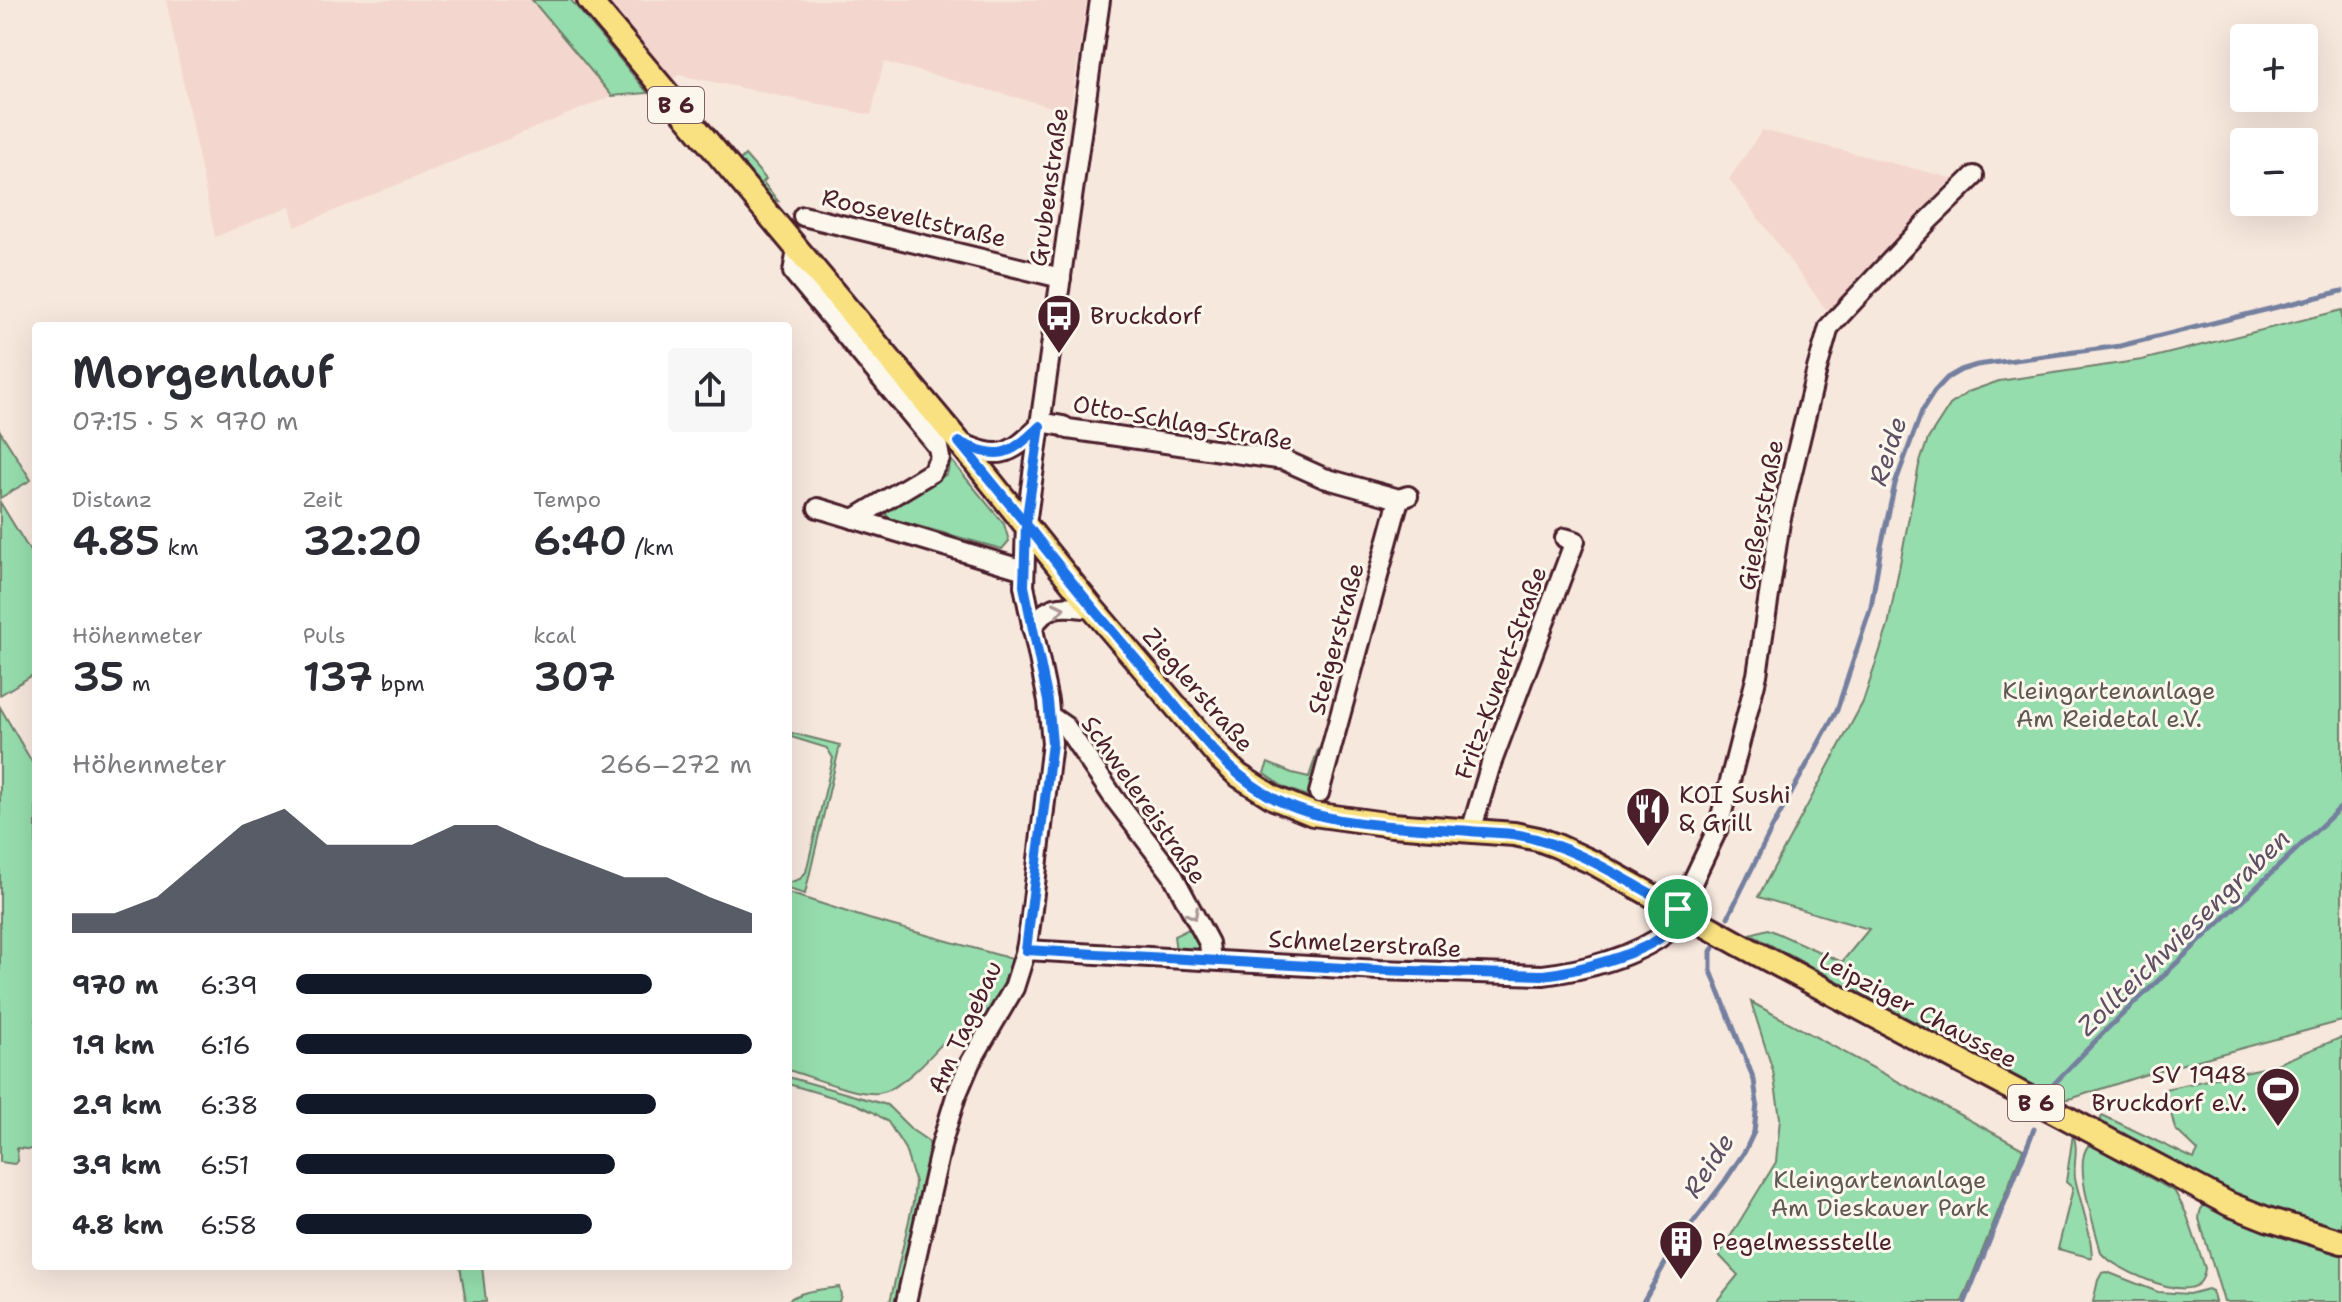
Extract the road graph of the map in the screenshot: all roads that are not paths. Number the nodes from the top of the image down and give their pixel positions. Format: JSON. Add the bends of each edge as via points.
{"nodes":[{"id":1,"x":589,"y":0,"type":"edge"},
{"id":2,"x":1100,"y":0,"type":"edge"},
{"id":3,"x":1974,"y":176,"type":"dead end"},
{"id":4,"x":803,"y":216,"type":"dead end"},
{"id":5,"x":1061,"y":278,"type":"junction"},
{"id":6,"x":1040,"y":424,"type":"junction"},
{"id":7,"x":949,"y":447,"type":"junction"},
{"id":8,"x":1404,"y":498,"type":"joint"},
{"id":9,"x":818,"y":508,"type":"dead end"},
{"id":10,"x":854,"y":519,"type":"junction"},
{"id":11,"x":1026,"y":524,"type":"junction"},
{"id":12,"x":1565,"y":538,"type":"dead end"},
{"id":13,"x":1024,"y":570,"type":"junction"},
{"id":14,"x":1093,"y":609,"type":"junction"},
{"id":15,"x":1032,"y":628,"type":"junction"},
{"id":16,"x":1050,"y":716,"type":"junction"},
{"id":17,"x":1319,"y":793,"type":"dead end"},
{"id":18,"x":1471,"y":831,"type":"junction"},
{"id":19,"x":1678,"y":909,"type":"junction"},
{"id":20,"x":1732,"y":940,"type":"joint"},
{"id":21,"x":1026,"y":950,"type":"junction"},
{"id":22,"x":1211,"y":960,"type":"junction"},
{"id":23,"x":2342,"y":1242,"type":"edge"},
{"id":24,"x":906,"y":1302,"type":"edge"}],
"edges":[{"from":1,"to":7,"type":"main road","name":"Zieglerstraße","number":"B 6","via":[[797,250]]},
{"from":2,"to":5,"type":"street","name":"Grubenstraße"},
{"from":3,"to":19,"type":"street","name":"Gießerstraße","via":[[1829,327],[1780,522],[1757,675],[1718,828]]},
{"from":4,"to":5,"type":"street","name":"Rooseveltstraße"},
{"from":5,"to":6,"type":"street","name":"Grubenstraße"},
{"from":6,"to":7,"type":"street","via":[[1004,452]]},
{"from":6,"to":8,"type":"street","name":"Otto-Schlag-Straße","via":[[1284,460],[1324,478]]},
{"from":6,"to":11,"type":"street","name":"Grubenstraße"},
{"from":7,"to":10,"type":"street","via":[[932,472]]},
{"from":7,"to":11,"type":"main road","name":"Zieglerstraße","number":"B 6"},
{"from":8,"to":17,"type":"street","name":"Steigerstraße"},
{"from":9,"to":10,"type":"street"},
{"from":10,"to":13,"type":"street"},
{"from":11,"to":13,"type":"street","name":"Am Tagebau"},
{"from":11,"to":14,"type":"main road","name":"Zieglerstraße","number":"B 6"},
{"from":12,"to":18,"type":"street","name":"Fritz-Kunert-Straße","via":[[1575,541]]},
{"from":13,"to":15,"type":"street","name":"Am Tagebau"},
{"from":15,"to":14,"type":"street","one_way":true,"via":[[1039,617],[1061,605]]},
{"from":14,"to":18,"type":"main road","name":"Zieglerstraße","number":"B 6","via":[[1220,758],[1274,798],[1313,814]]},
{"from":15,"to":16,"type":"street","name":"Am Tagebau"},
{"from":16,"to":21,"type":"street","name":"Am Tagebau","via":[[1052,743]]},
{"from":16,"to":22,"type":"street","name":"Schwelereistraße","one_way":true,"via":[[1066,727],[1172,874],[1209,943]]},
{"from":18,"to":19,"type":"main road","name":"Zieglerstraße","number":"B 6","via":[[1514,834],[1557,846]]},
{"from":19,"to":20,"type":"main road","name":"Zieglerstraße","number":"B 6"},
{"from":19,"to":22,"type":"street","name":"Schmelzerstraße","via":[[1669,931],[1654,942],[1543,975]]},
{"from":20,"to":23,"type":"main road","name":"Leipziger Chaussee","number":"B 6","via":[[2229,1204]]},
{"from":21,"to":22,"type":"street","name":"Schmelzerstraße"},
{"from":21,"to":24,"type":"street","name":"Am Tagebau","via":[[1014,988],[956,1096]]}]}
